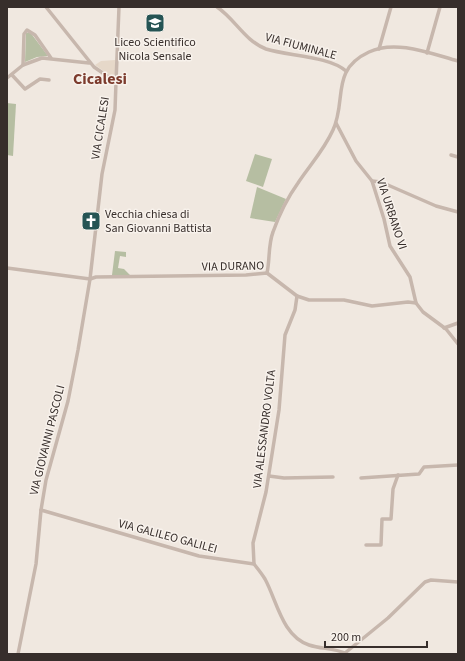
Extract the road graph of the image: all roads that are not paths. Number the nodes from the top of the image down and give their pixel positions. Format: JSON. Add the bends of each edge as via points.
{"nodes":[{"id":1,"x":46,"y":7,"type":"edge"},
{"id":2,"x":119,"y":7,"type":"edge"},
{"id":3,"x":217,"y":7,"type":"edge"},
{"id":4,"x":390,"y":7,"type":"edge"},
{"id":5,"x":440,"y":7,"type":"edge"},
{"id":6,"x":379,"y":49,"type":"junction"},
{"id":7,"x":427,"y":53,"type":"junction"},
{"id":8,"x":51,"y":58,"type":"junction"},
{"id":9,"x":458,"y":61,"type":"edge"},
{"id":10,"x":90,"y":63,"type":"junction"},
{"id":11,"x":23,"y":65,"type":"junction"},
{"id":12,"x":346,"y":71,"type":"junction"},
{"id":13,"x":12,"y":75,"type":"junction"},
{"id":14,"x":7,"y":78,"type":"edge"},
{"id":15,"x":49,"y":80,"type":"dead end"},
{"id":16,"x":116,"y":82,"type":"junction"},
{"id":17,"x":336,"y":124,"type":"junction"},
{"id":18,"x":451,"y":155,"type":"dead end"},
{"id":19,"x":458,"y":157,"type":"edge"},
{"id":20,"x":372,"y":181,"type":"junction"},
{"id":21,"x":458,"y":212,"type":"edge"},
{"id":22,"x":7,"y":268,"type":"edge"},
{"id":23,"x":267,"y":273,"type":"junction"},
{"id":24,"x":90,"y":279,"type":"junction"},
{"id":25,"x":297,"y":296,"type":"junction"},
{"id":26,"x":416,"y":303,"type":"junction"},
{"id":27,"x":458,"y":323,"type":"edge"},
{"id":28,"x":444,"y":328,"type":"junction"},
{"id":29,"x":458,"y":344,"type":"edge"},
{"id":30,"x":458,"y":465,"type":"edge"},
{"id":31,"x":398,"y":475,"type":"junction"},
{"id":32,"x":269,"y":476,"type":"junction"},
{"id":33,"x":333,"y":477,"type":"dead end"},
{"id":34,"x":361,"y":478,"type":"dead end"},
{"id":35,"x":41,"y":510,"type":"junction"},
{"id":36,"x":366,"y":545,"type":"dead end"},
{"id":37,"x":254,"y":564,"type":"junction"},
{"id":38,"x":458,"y":582,"type":"edge"},
{"id":39,"x":18,"y":654,"type":"edge"},
{"id":40,"x":345,"y":654,"type":"edge"}],
"edges":[{"from":1,"to":10,"type":"street","name":"VIA CICALESI"},
{"from":2,"to":16,"type":"street"},
{"from":3,"to":12,"type":"street","name":"VIA FIUMINALE","via":[[255,43],[266,49],[324,62]]},
{"from":4,"to":6,"type":"street"},
{"from":5,"to":7,"type":"street"},
{"from":6,"to":7,"type":"street","via":[[396,47]]},
{"from":6,"to":12,"type":"street","via":[[358,58]]},
{"from":7,"to":9,"type":"street"},
{"from":8,"to":10,"type":"street"},
{"from":8,"to":11,"type":"street","via":[[33,60]]},
{"from":8,"to":11,"type":"street","via":[[35,35],[27,30],[24,34]]},
{"from":10,"to":16,"type":"street","name":"VIA CICALESI"},
{"from":11,"to":13,"type":"street"},
{"from":12,"to":17,"type":"street","via":[[340,91]]},
{"from":13,"to":14,"type":"street"},
{"from":13,"to":15,"type":"street","via":[[25,89],[40,79]]},
{"from":16,"to":24,"type":"street","name":"VIA CICALESI","via":[[115,110],[102,174]]},
{"from":17,"to":20,"type":"street","name":"VIA URBANO VI","via":[[356,161]]},
{"from":17,"to":23,"type":"street","via":[[322,152],[292,193],[275,225],[270,240]]},
{"from":18,"to":19,"type":"street"},
{"from":20,"to":21,"type":"street","via":[[381,182],[436,206]]},
{"from":20,"to":26,"type":"street","name":"VIA URBANO VI","via":[[390,246],[410,277]]},
{"from":22,"to":24,"type":"street","name":"VIA DURANO"},
{"from":23,"to":24,"type":"street","name":"VIA DURANO","via":[[246,276]]},
{"from":23,"to":25,"type":"street","name":"VIA DURANO"},
{"from":24,"to":35,"type":"street","name":"VIA GIOVANNI PASCOLI","via":[[68,401],[46,480]]},
{"from":25,"to":26,"type":"street","name":"VIA DURANO","via":[[315,301],[344,300],[372,306]]},
{"from":25,"to":32,"type":"street","name":"VIA ALESSANDRO VOLTA","via":[[295,310],[285,335],[279,410]]},
{"from":26,"to":28,"type":"street","via":[[423,312]]},
{"from":27,"to":28,"type":"street"},
{"from":28,"to":29,"type":"street"},
{"from":30,"to":31,"type":"street","via":[[424,467],[419,474]]},
{"from":31,"to":34,"type":"street"},
{"from":31,"to":36,"type":"street","via":[[393,489],[391,519],[382,519],[381,545]]},
{"from":32,"to":33,"type":"street"},
{"from":32,"to":37,"type":"street","name":"VIA ALESSANDRO VOLTA","via":[[253,544]]},
{"from":35,"to":37,"type":"street","name":"VIA GALILEO GALILEI","via":[[199,556]]},
{"from":35,"to":39,"type":"street","name":"VIA GIOVANNI PASCOLI","via":[[36,564]]},
{"from":37,"to":40,"type":"street","via":[[265,578],[281,616],[293,635],[308,645]]},
{"from":38,"to":40,"type":"street","via":[[425,582],[388,618]]}]}
